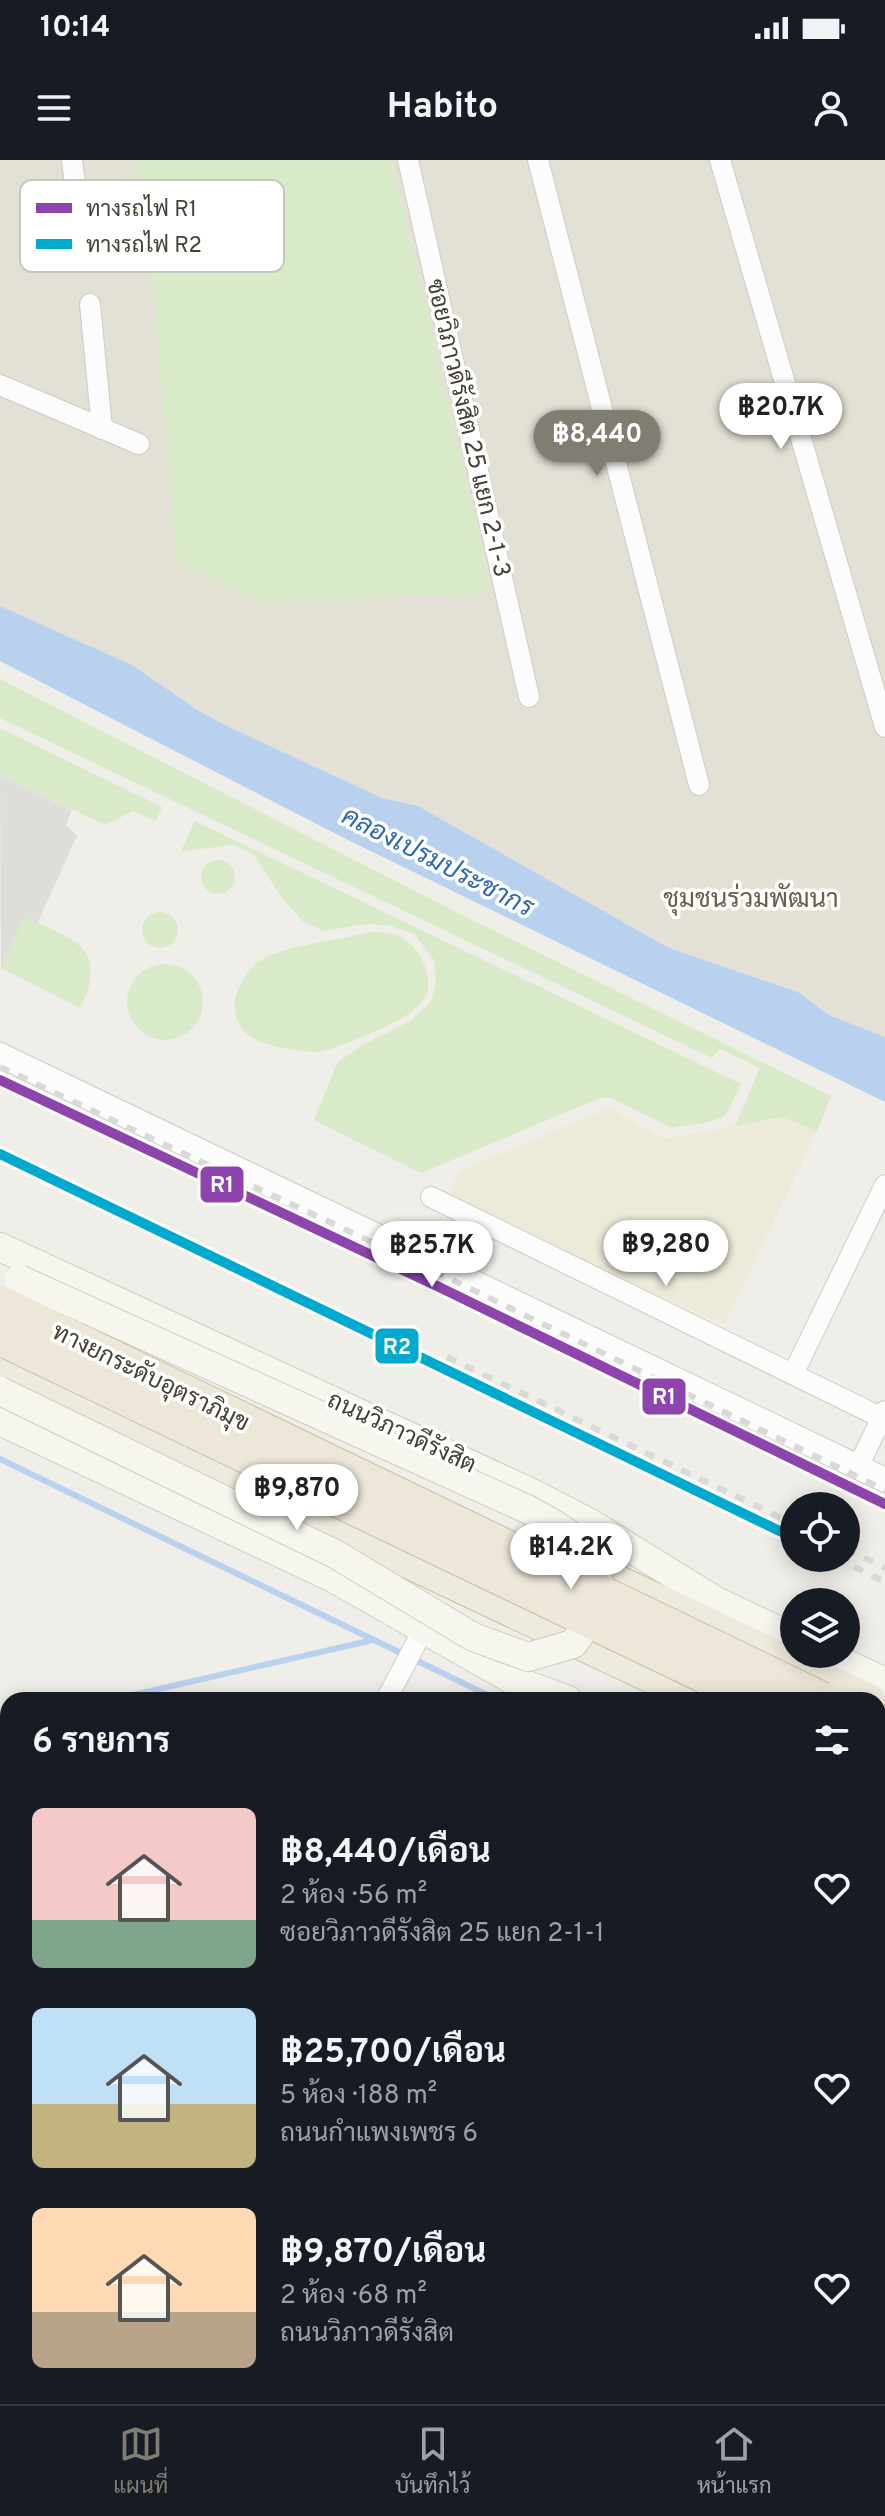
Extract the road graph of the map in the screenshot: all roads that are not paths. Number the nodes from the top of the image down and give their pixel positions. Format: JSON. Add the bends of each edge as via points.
{"nodes":[{"id":1,"x":72,"y":160,"type":"edge"},
{"id":2,"x":408,"y":160,"type":"edge"},
{"id":3,"x":538,"y":160,"type":"edge"},
{"id":4,"x":720,"y":160,"type":"edge"},
{"id":5,"x":75,"y":180,"type":"edge"},
{"id":6,"x":90,"y":304,"type":"dead end"},
{"id":7,"x":0,"y":385,"type":"edge"},
{"id":8,"x":102,"y":429,"type":"junction"},
{"id":9,"x":139,"y":444,"type":"dead end"},
{"id":10,"x":529,"y":697,"type":"dead end"},
{"id":11,"x":885,"y":727,"type":"edge"},
{"id":12,"x":699,"y":785,"type":"dead end"},
{"id":13,"x":0,"y":1055,"type":"edge"},
{"id":14,"x":885,"y":1185,"type":"edge"},
{"id":15,"x":431,"y":1197,"type":"dead end"},
{"id":16,"x":0,"y":1247,"type":"edge"},
{"id":17,"x":5,"y":1285,"type":"edge"},
{"id":18,"x":0,"y":1337,"type":"edge"},
{"id":19,"x":0,"y":1369,"type":"edge"},
{"id":20,"x":793,"y":1374,"type":"junction"},
{"id":21,"x":0,"y":1391,"type":"edge"},
{"id":22,"x":884,"y":1415,"type":"edge"},
{"id":23,"x":0,"y":1421,"type":"edge"},
{"id":24,"x":858,"y":1467,"type":"junction"},
{"id":25,"x":885,"y":1480,"type":"edge"},
{"id":26,"x":780,"y":1631,"type":"edge"},
{"id":27,"x":414,"y":1648,"type":"junction"},
{"id":28,"x":856,"y":1668,"type":"edge"},
{"id":29,"x":885,"y":1682,"type":"edge"},
{"id":30,"x":390,"y":1692,"type":"edge"},
{"id":31,"x":546,"y":1692,"type":"edge"},
{"id":32,"x":683,"y":1692,"type":"edge"},
{"id":33,"x":740,"y":1692,"type":"edge"},
{"id":34,"x":806,"y":1692,"type":"edge"},
{"id":35,"x":852,"y":1692,"type":"edge"}],
"edges":[{"from":1,"to":5,"type":"street"},
{"from":2,"to":10,"type":"street","name":"ซอยวิภาวดีรังสิต 25 แยก 2-1-3"},
{"from":3,"to":12,"type":"street"},
{"from":4,"to":11,"type":"street"},
{"from":6,"to":8,"type":"street"},
{"from":7,"to":8,"type":"street"},
{"from":8,"to":9,"type":"street"},
{"from":13,"to":24,"type":"street"},
{"from":14,"to":20,"type":"street"},
{"from":15,"to":20,"type":"street"},
{"from":16,"to":26,"type":"main road","name":"ถนนวิภาวดีรังสิต","via":[[532,1493],[716,1601]]},
{"from":17,"to":21,"type":"main road","bridge":true,"via":[[529,1510],[567,1531],[589,1553],[599,1578],[594,1612],[573,1644],[528,1657],[473,1637],[335,1554]]},
{"from":17,"to":34,"type":"highway","name":"ทางยกระดับอุตราภิมุข","bridge":true},
{"from":17,"to":35,"type":"highway","name":"ถนนวิภาวดีรังสิต"},
{"from":18,"to":33,"type":"highway","name":"ทางยกระดับอุตราภิมุข","bridge":true},
{"from":19,"to":32,"type":"highway"},
{"from":20,"to":22,"type":"street"},
{"from":22,"to":24,"type":"street"},
{"from":23,"to":27,"type":"main road","via":[[333,1578]]},
{"from":24,"to":25,"type":"street"},
{"from":27,"to":30,"type":"street"},
{"from":27,"to":31,"type":"main road"},
{"from":28,"to":29,"type":"main road"}]}
